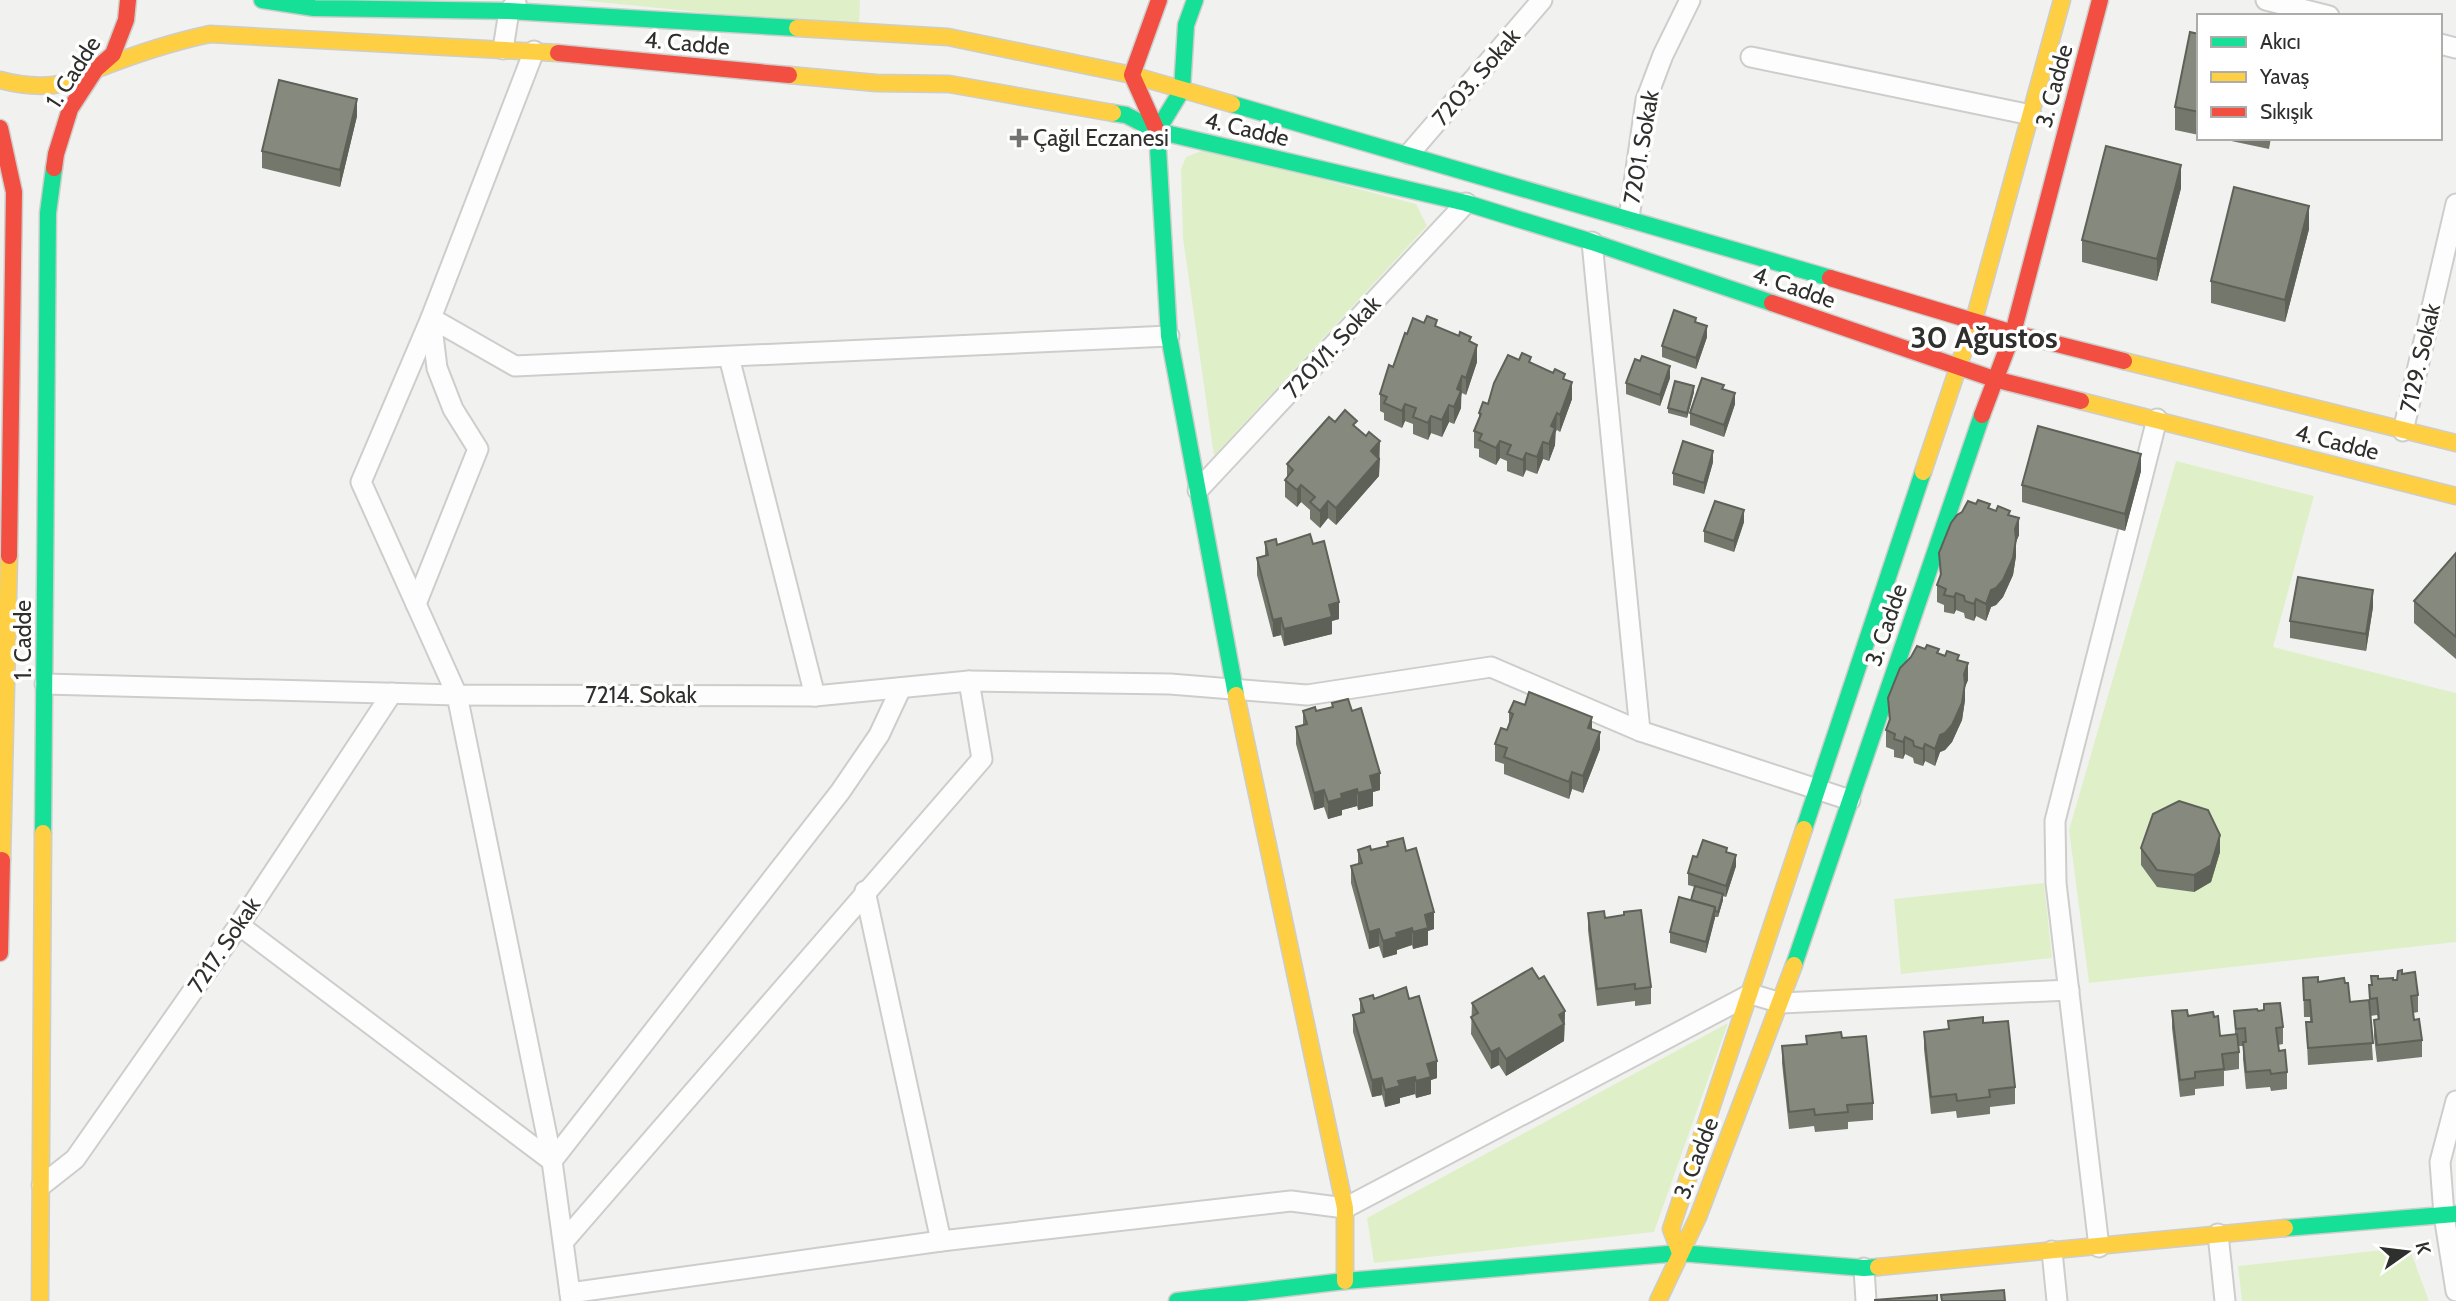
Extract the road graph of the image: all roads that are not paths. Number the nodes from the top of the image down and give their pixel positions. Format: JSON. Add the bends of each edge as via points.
{"nodes":[{"id":1,"x":128,"y":0,"type":"edge"},
{"id":2,"x":262,"y":0,"type":"edge"},
{"id":3,"x":1159,"y":0,"type":"edge"},
{"id":4,"x":1195,"y":0,"type":"edge"},
{"id":5,"x":1542,"y":0,"type":"edge"},
{"id":6,"x":1690,"y":0,"type":"edge"},
{"id":7,"x":2062,"y":0,"type":"edge"},
{"id":8,"x":2101,"y":0,"type":"edge"},
{"id":9,"x":2266,"y":0,"type":"edge"},
{"id":10,"x":514,"y":6,"type":"edge"},
{"id":11,"x":2321,"y":14,"type":"edge"},
{"id":12,"x":503,"y":50,"type":"junction"},
{"id":13,"x":534,"y":51,"type":"junction"},
{"id":14,"x":1751,"y":57,"type":"dead end"},
{"id":15,"x":96,"y":69,"type":"junction"},
{"id":16,"x":1132,"y":75,"type":"junction"},
{"id":17,"x":0,"y":80,"type":"edge"},
{"id":18,"x":1182,"y":90,"type":"junction"},
{"id":19,"x":2031,"y":115,"type":"junction"},
{"id":20,"x":0,"y":128,"type":"edge"},
{"id":21,"x":1157,"y":131,"type":"junction"},
{"id":22,"x":1409,"y":154,"type":"junction"},
{"id":23,"x":1466,"y":203,"type":"junction"},
{"id":24,"x":2456,"y":204,"type":"edge"},
{"id":25,"x":1629,"y":218,"type":"junction"},
{"id":26,"x":1592,"y":242,"type":"junction"},
{"id":27,"x":431,"y":318,"type":"junction"},
{"id":28,"x":1974,"y":320,"type":"junction"},
{"id":29,"x":2013,"y":333,"type":"junction"},
{"id":30,"x":1169,"y":337,"type":"junction"},
{"id":31,"x":729,"y":356,"type":"junction"},
{"id":32,"x":1958,"y":367,"type":"junction"},
{"id":33,"x":1994,"y":379,"type":"junction"},
{"id":34,"x":2157,"y":419,"type":"junction"},
{"id":35,"x":2403,"y":431,"type":"junction"},
{"id":36,"x":2456,"y":443,"type":"edge"},
{"id":37,"x":1198,"y":490,"type":"junction"},
{"id":38,"x":2456,"y":496,"type":"edge"},
{"id":39,"x":416,"y":604,"type":"junction"},
{"id":40,"x":4,"y":650,"type":"edge"},
{"id":41,"x":969,"y":681,"type":"junction"},
{"id":42,"x":45,"y":684,"type":"junction"},
{"id":43,"x":901,"y":688,"type":"junction"},
{"id":44,"x":1236,"y":689,"type":"junction"},
{"id":45,"x":392,"y":693,"type":"junction"},
{"id":46,"x":457,"y":695,"type":"junction"},
{"id":47,"x":815,"y":696,"type":"junction"},
{"id":48,"x":1640,"y":731,"type":"junction"},
{"id":49,"x":1817,"y":790,"type":"junction"},
{"id":50,"x":1850,"y":800,"type":"junction"},
{"id":51,"x":865,"y":891,"type":"junction"},
{"id":52,"x":239,"y":925,"type":"junction"},
{"id":53,"x":0,"y":953,"type":"edge"},
{"id":54,"x":2069,"y":990,"type":"junction"},
{"id":55,"x":1751,"y":993,"type":"junction"},
{"id":56,"x":1781,"y":1003,"type":"junction"},
{"id":57,"x":2456,"y":1101,"type":"edge"},
{"id":58,"x":552,"y":1161,"type":"junction"},
{"id":59,"x":42,"y":1185,"type":"junction"},
{"id":60,"x":1345,"y":1208,"type":"junction"},
{"id":61,"x":2450,"y":1214,"type":"edge"},
{"id":62,"x":2218,"y":1234,"type":"junction"},
{"id":63,"x":564,"y":1241,"type":"junction"},
{"id":64,"x":941,"y":1241,"type":"junction"},
{"id":65,"x":2099,"y":1247,"type":"junction"},
{"id":66,"x":2052,"y":1251,"type":"junction"},
{"id":67,"x":1680,"y":1253,"type":"junction"},
{"id":68,"x":1864,"y":1268,"type":"junction"},
{"id":69,"x":1345,"y":1281,"type":"junction"},
{"id":70,"x":2456,"y":1291,"type":"edge"},
{"id":71,"x":570,"y":1297,"type":"edge"},
{"id":72,"x":40,"y":1301,"type":"edge"},
{"id":73,"x":1177,"y":1301,"type":"edge"},
{"id":74,"x":1658,"y":1301,"type":"edge"},
{"id":75,"x":1866,"y":1301,"type":"edge"},
{"id":76,"x":2057,"y":1301,"type":"edge"},
{"id":77,"x":2225,"y":1301,"type":"edge"}],
"edges":[{"from":1,"to":15,"type":"street","name":"1. Cadde","via":[[121,38],[113,54]]},
{"from":2,"to":10,"type":"street","name":"4. Cadde","via":[[314,8]]},
{"from":3,"to":16,"type":"street"},
{"from":4,"to":18,"type":"street","via":[[1186,25]]},
{"from":5,"to":22,"type":"street","name":"7203. Sokak"},
{"from":6,"to":25,"type":"street","name":"7201. Sokak","via":[[1646,100]]},
{"from":7,"to":19,"type":"street","name":"3. Cadde"},
{"from":8,"to":29,"type":"street","name":"3. Cadde"},
{"from":9,"to":11,"type":"street"},
{"from":10,"to":12,"type":"street"},
{"from":10,"to":16,"type":"street","name":"4. Cadde","via":[[948,37]]},
{"from":12,"to":13,"type":"street","name":"4. Cadde"},
{"from":12,"to":15,"type":"street","name":"4. Cadde","via":[[210,34],[165,44]]},
{"from":13,"to":21,"type":"street","name":"4. Cadde","via":[[876,83],[949,84],[1126,115]]},
{"from":13,"to":27,"type":"street"},
{"from":14,"to":19,"type":"street"},
{"from":15,"to":17,"type":"street","name":"4. Cadde","via":[[55,85],[23,86]]},
{"from":15,"to":42,"type":"street","name":"1. Cadde","via":[[70,109],[56,154],[48,213]]},
{"from":16,"to":18,"type":"street","name":"4. Cadde"},
{"from":16,"to":21,"type":"street"},
{"from":18,"to":21,"type":"street"},
{"from":18,"to":22,"type":"street","name":"4. Cadde"},
{"from":19,"to":28,"type":"street","name":"3. Cadde"},
{"from":20,"to":40,"type":"street","name":"1. Cadde","via":[[15,192]]},
{"from":21,"to":23,"type":"street","name":"4. Cadde"},
{"from":21,"to":30,"type":"street"},
{"from":22,"to":25,"type":"street","name":"4. Cadde"},
{"from":23,"to":26,"type":"street","name":"4. Cadde"},
{"from":23,"to":37,"type":"street","name":"7201/1. Sokak"},
{"from":24,"to":35,"type":"street","name":"7129. Sokak"},
{"from":25,"to":28,"type":"street","name":"4. Cadde"},
{"from":26,"to":32,"type":"street","name":"4. Cadde"},
{"from":26,"to":48,"type":"street"},
{"from":27,"to":31,"type":"street","via":[[514,366]]},
{"from":27,"to":39,"type":"street","via":[[437,368],[453,409],[478,449]]},
{"from":27,"to":39,"type":"street","via":[[361,482]]},
{"from":28,"to":29,"type":"street","name":"4. Cadde"},
{"from":28,"to":32,"type":"street","name":"3. Cadde"},
{"from":29,"to":33,"type":"street","name":"3. Cadde"},
{"from":29,"to":35,"type":"street","name":"4. Cadde"},
{"from":30,"to":31,"type":"street"},
{"from":30,"to":37,"type":"street"},
{"from":31,"to":47,"type":"street"},
{"from":32,"to":33,"type":"street","name":"4. Cadde"},
{"from":32,"to":49,"type":"street","name":"3. Cadde"},
{"from":33,"to":34,"type":"street","name":"4. Cadde"},
{"from":33,"to":50,"type":"street","name":"3. Cadde"},
{"from":34,"to":38,"type":"street","name":"4. Cadde"},
{"from":34,"to":54,"type":"street","via":[[2055,821],[2056,883]]},
{"from":35,"to":36,"type":"street","name":"4. Cadde"},
{"from":37,"to":44,"type":"street"},
{"from":39,"to":46,"type":"street"},
{"from":40,"to":53,"type":"street","name":"1. Cadde"},
{"from":41,"to":43,"type":"street","name":"7214. Sokak"},
{"from":41,"to":44,"type":"street","name":"7214. Sokak"},
{"from":41,"to":51,"type":"street","via":[[982,759]]},
{"from":42,"to":45,"type":"street","name":"7214. Sokak"},
{"from":42,"to":59,"type":"street","name":"1. Cadde"},
{"from":43,"to":47,"type":"street","name":"7214. Sokak"},
{"from":43,"to":58,"type":"street","via":[[878,735],[840,792]]},
{"from":44,"to":48,"type":"street","name":"7214. Sokak","via":[[1307,695],[1491,667]]},
{"from":44,"to":60,"type":"street"},
{"from":45,"to":46,"type":"street","name":"7214. Sokak"},
{"from":45,"to":52,"type":"street","name":"7217. Sokak"},
{"from":46,"to":47,"type":"street","name":"7214. Sokak"},
{"from":46,"to":58,"type":"street"},
{"from":48,"to":49,"type":"street","name":"7214. Sokak"},
{"from":49,"to":50,"type":"street","name":"7214. Sokak"},
{"from":49,"to":55,"type":"street","name":"3. Cadde"},
{"from":50,"to":56,"type":"street","name":"3. Cadde"},
{"from":51,"to":63,"type":"street"},
{"from":51,"to":64,"type":"street"},
{"from":52,"to":58,"type":"street"},
{"from":52,"to":59,"type":"street","name":"7217. Sokak","via":[[75,1159]]},
{"from":54,"to":56,"type":"street"},
{"from":54,"to":65,"type":"street"},
{"from":55,"to":56,"type":"street"},
{"from":55,"to":60,"type":"street"},
{"from":55,"to":67,"type":"street","name":"3. Cadde","via":[[1671,1229]]},
{"from":56,"to":67,"type":"street","name":"3. Cadde"},
{"from":57,"to":61,"type":"street","via":[[2440,1162]]},
{"from":58,"to":63,"type":"street"},
{"from":59,"to":72,"type":"street","name":"1. Cadde"},
{"from":60,"to":64,"type":"street","via":[[1292,1201]]},
{"from":60,"to":69,"type":"street"},
{"from":61,"to":62,"type":"street"},
{"from":61,"to":70,"type":"street"},
{"from":62,"to":65,"type":"street"},
{"from":62,"to":77,"type":"street"},
{"from":63,"to":71,"type":"street"},
{"from":64,"to":71,"type":"street"},
{"from":65,"to":66,"type":"street"},
{"from":66,"to":68,"type":"street"},
{"from":66,"to":76,"type":"street"},
{"from":67,"to":68,"type":"street"},
{"from":67,"to":69,"type":"street"},
{"from":67,"to":74,"type":"street","name":"3. Cadde"},
{"from":68,"to":75,"type":"street"},
{"from":69,"to":73,"type":"street"}]}
